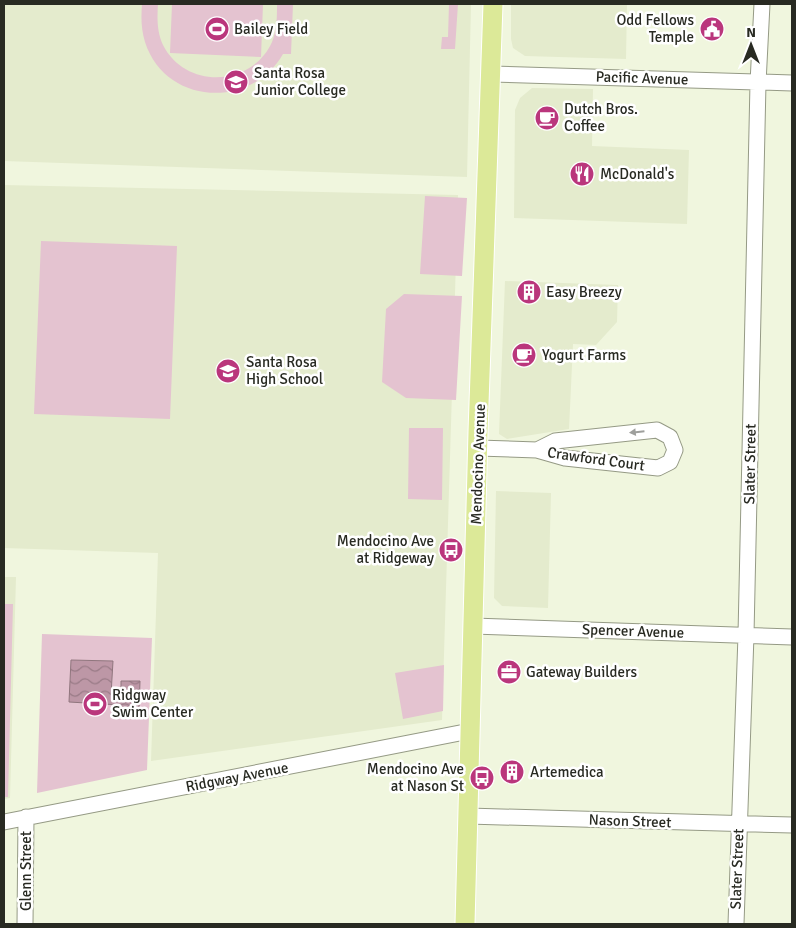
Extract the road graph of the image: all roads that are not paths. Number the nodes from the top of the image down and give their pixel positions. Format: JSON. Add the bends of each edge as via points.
{"nodes":[{"id":1,"x":493,"y":4,"type":"edge"},
{"id":2,"x":762,"y":4,"type":"edge"},
{"id":3,"x":492,"y":74,"type":"junction"},
{"id":4,"x":758,"y":83,"type":"junction"},
{"id":5,"x":792,"y":83,"type":"edge"},
{"id":6,"x":478,"y":448,"type":"junction"},
{"id":7,"x":537,"y":450,"type":"junction"},
{"id":8,"x":473,"y":626,"type":"junction"},
{"id":9,"x":746,"y":635,"type":"junction"},
{"id":10,"x":792,"y":637,"type":"edge"},
{"id":11,"x":470,"y":731,"type":"junction"},
{"id":12,"x":468,"y":816,"type":"junction"},
{"id":13,"x":26,"y":818,"type":"junction"},
{"id":14,"x":4,"y":822,"type":"edge"},
{"id":15,"x":739,"y":824,"type":"junction"},
{"id":16,"x":792,"y":825,"type":"edge"},
{"id":17,"x":25,"y":924,"type":"edge"},
{"id":18,"x":465,"y":924,"type":"edge"},
{"id":19,"x":736,"y":924,"type":"edge"}],
"edges":[{"from":1,"to":3,"type":"main road","name":"Mendocino Avenue"},
{"from":2,"to":4,"type":"street","name":"Slater Street"},
{"from":3,"to":4,"type":"street","name":"Pacific Avenue"},
{"from":3,"to":6,"type":"main road","name":"Mendocino Avenue"},
{"from":4,"to":5,"type":"street","name":"Pacific Avenue"},
{"from":4,"to":9,"type":"street","name":"Slater Street"},
{"from":6,"to":7,"type":"street","name":"Crawford Court"},
{"from":6,"to":8,"type":"main road","name":"Mendocino Avenue"},
{"from":7,"to":7,"type":"street","name":"Crawford Court","one_way":true,"via":[[565,458],[658,468],[670,462],[675,450],[670,437],[657,430],[555,441]]},
{"from":8,"to":9,"type":"street","name":"Spencer Avenue"},
{"from":8,"to":11,"type":"main road","name":"Mendocino Avenue"},
{"from":9,"to":10,"type":"street","name":"Spencer Avenue"},
{"from":9,"to":15,"type":"street","name":"Slater Street"},
{"from":11,"to":12,"type":"main road","name":"Mendocino Avenue"},
{"from":11,"to":13,"type":"street","name":"Ridgway Avenue"},
{"from":12,"to":15,"type":"street","name":"Nason Street"},
{"from":12,"to":18,"type":"main road","name":"Mendocino Avenue"},
{"from":13,"to":14,"type":"street","name":"Ridgway Avenue"},
{"from":13,"to":17,"type":"street","name":"Glenn Street"},
{"from":15,"to":16,"type":"street","name":"Nason Street"},
{"from":15,"to":19,"type":"street","name":"Slater Street"}]}
